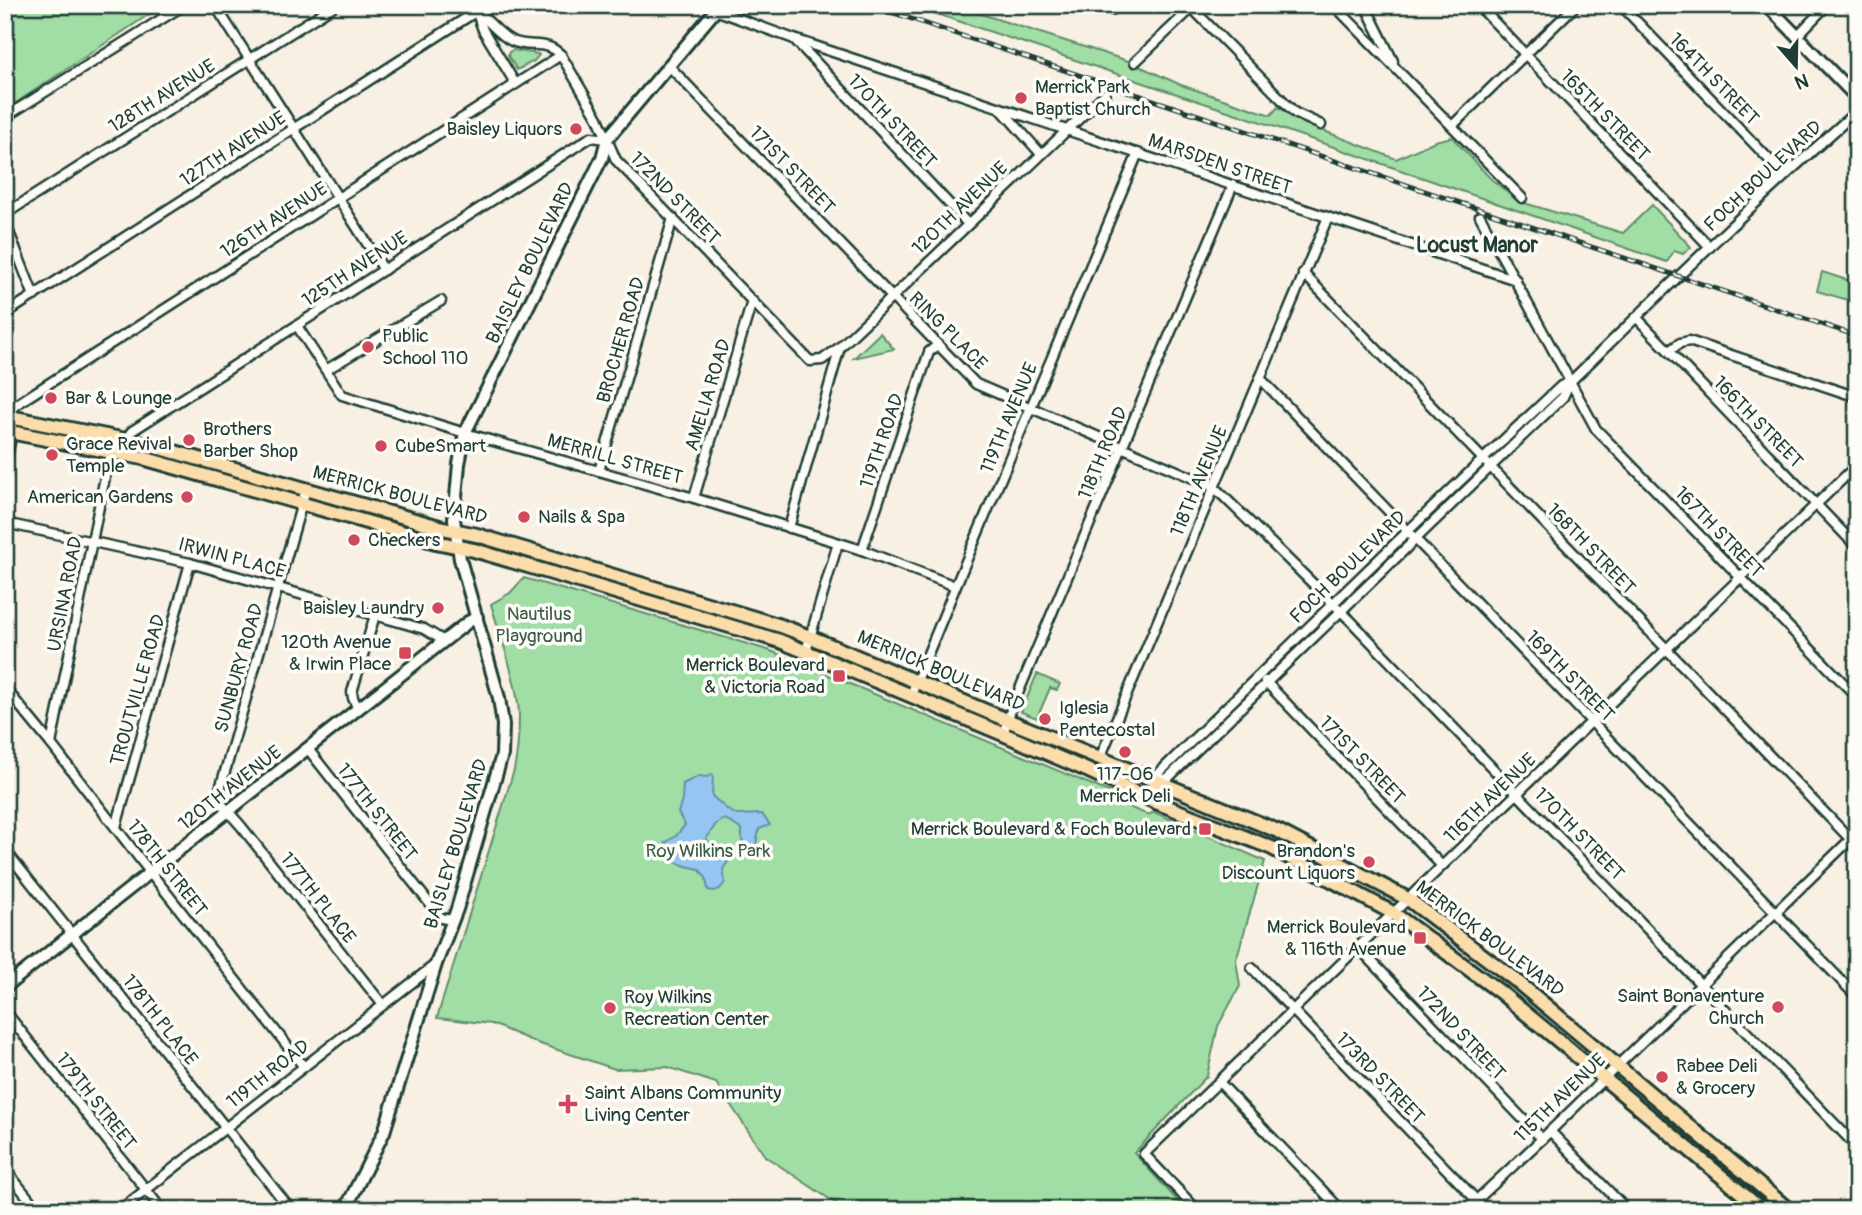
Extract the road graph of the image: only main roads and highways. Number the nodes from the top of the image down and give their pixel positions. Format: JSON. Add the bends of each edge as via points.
{"nodes":[{"id":1,"x":9,"y":417,"type":"edge"},
{"id":2,"x":8,"y":431,"type":"edge"},
{"id":3,"x":1507,"y":974,"type":"junction"},
{"id":4,"x":1497,"y":989,"type":"junction"},
{"id":5,"x":1762,"y":1210,"type":"edge"},
{"id":6,"x":1789,"y":1210,"type":"edge"}],
"edges":[{"from":1,"to":3,"type":"main road","name":"MERRICK BOULEVARD","via":[[171,451],[536,552],[810,636],[1278,831],[1408,899]]},
{"from":2,"to":4,"type":"main road","name":"MERRICK BOULEVARD","via":[[152,461],[780,641],[1272,848],[1393,913]]},
{"from":3,"to":4,"type":"main road"},
{"from":3,"to":6,"type":"main road","name":"MERRICK BOULEVARD"},
{"from":4,"to":5,"type":"main road","name":"MERRICK BOULEVARD"}]}
